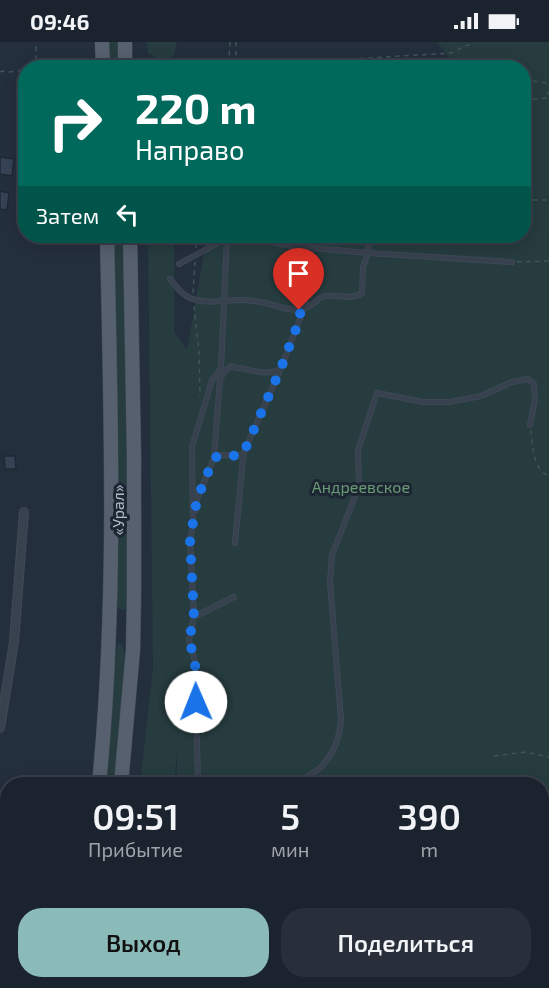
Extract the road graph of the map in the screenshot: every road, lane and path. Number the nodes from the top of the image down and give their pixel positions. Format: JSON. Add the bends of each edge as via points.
{"nodes":[{"id":1,"x":36,"y":42,"type":"edge"},
{"id":2,"x":102,"y":42,"type":"edge"},
{"id":3,"x":125,"y":42,"type":"edge"},
{"id":4,"x":230,"y":42,"type":"edge"},
{"id":5,"x":236,"y":42,"type":"edge"},
{"id":6,"x":474,"y":42,"type":"edge"},
{"id":7,"x":369,"y":57,"type":"junction"},
{"id":8,"x":36,"y":60,"type":"edge"},
{"id":9,"x":103,"y":60,"type":"edge"},
{"id":10,"x":125,"y":60,"type":"edge"},
{"id":11,"x":230,"y":60,"type":"edge"},
{"id":12,"x":239,"y":60,"type":"edge"},
{"id":13,"x":325,"y":60,"type":"edge"},
{"id":14,"x":384,"y":60,"type":"edge"},
{"id":15,"x":18,"y":71,"type":"edge"},
{"id":16,"x":0,"y":72,"type":"edge"},
{"id":17,"x":531,"y":81,"type":"edge"},
{"id":18,"x":549,"y":83,"type":"edge"},
{"id":19,"x":549,"y":91,"type":"edge"},
{"id":20,"x":547,"y":98,"type":"junction"},
{"id":21,"x":531,"y":99,"type":"edge"},
{"id":22,"x":549,"y":101,"type":"edge"},
{"id":23,"x":531,"y":200,"type":"edge"},
{"id":24,"x":549,"y":200,"type":"edge"},
{"id":25,"x":107,"y":243,"type":"edge"},
{"id":26,"x":130,"y":243,"type":"edge"},
{"id":27,"x":196,"y":243,"type":"edge"},
{"id":28,"x":217,"y":243,"type":"edge"},
{"id":29,"x":227,"y":243,"type":"edge"},
{"id":30,"x":276,"y":243,"type":"edge"},
{"id":31,"x":312,"y":243,"type":"edge"},
{"id":32,"x":369,"y":243,"type":"edge"},
{"id":33,"x":311,"y":248,"type":"junction"},
{"id":34,"x":368,"y":253,"type":"junction"},
{"id":35,"x":196,"y":255,"type":"junction"},
{"id":36,"x":549,"y":261,"type":"edge"},
{"id":37,"x":512,"y":262,"type":"joint"},
{"id":38,"x":179,"y":264,"type":"dead end"},
{"id":39,"x":170,"y":279,"type":"dead end"},
{"id":40,"x":193,"y":299,"type":"junction"},
{"id":41,"x":224,"y":302,"type":"junction"},
{"id":42,"x":301,"y":309,"type":"junction"},
{"id":43,"x":232,"y":366,"type":"junction"},
{"id":44,"x":281,"y":368,"type":"junction"},
{"id":45,"x":221,"y":369,"type":"junction"},
{"id":46,"x":200,"y":397,"type":"dead end"},
{"id":47,"x":530,"y":424,"type":"joint"},
{"id":48,"x":242,"y":456,"type":"junction"},
{"id":49,"x":214,"y":458,"type":"junction"},
{"id":50,"x":549,"y":476,"type":"edge"},
{"id":51,"x":24,"y":512,"type":"dead end"},
{"id":52,"x":194,"y":525,"type":"junction"},
{"id":53,"x":235,"y":543,"type":"dead end"},
{"id":54,"x":234,"y":597,"type":"dead end"},
{"id":55,"x":194,"y":617,"type":"junction"},
{"id":56,"x":111,"y":620,"type":"junction"},
{"id":57,"x":129,"y":699,"type":"junction"},
{"id":58,"x":0,"y":728,"type":"edge"},
{"id":59,"x":494,"y":756,"type":"dead end"},
{"id":60,"x":549,"y":757,"type":"edge"},
{"id":61,"x":100,"y":777,"type":"edge"},
{"id":62,"x":123,"y":777,"type":"edge"},
{"id":63,"x":198,"y":777,"type":"edge"},
{"id":64,"x":306,"y":777,"type":"edge"}],
"edges":[{"from":1,"to":8,"type":"path"},
{"from":2,"to":9,"type":"main road"},
{"from":3,"to":10,"type":"main road"},
{"from":4,"to":11,"type":"path"},
{"from":5,"to":12,"type":"path"},
{"from":6,"to":7,"type":"path","via":[[451,53]]},
{"from":7,"to":13,"type":"path"},
{"from":7,"to":14,"type":"path"},
{"from":15,"to":16,"type":"path"},
{"from":17,"to":18,"type":"path"},
{"from":19,"to":20,"type":"path"},
{"from":20,"to":21,"type":"path"},
{"from":20,"to":22,"type":"path"},
{"from":23,"to":24,"type":"path"},
{"from":25,"to":56,"type":"main road","name":"«Урал»"},
{"from":26,"to":57,"type":"main road","name":"«Урал»","via":[[134,492]]},
{"from":27,"to":35,"type":"path"},
{"from":28,"to":35,"type":"lane"},
{"from":29,"to":41,"type":"lane"},
{"from":30,"to":33,"type":"lane"},
{"from":31,"to":33,"type":"lane"},
{"from":32,"to":34,"type":"lane"},
{"from":33,"to":34,"type":"lane"},
{"from":33,"to":42,"type":"lane"},
{"from":34,"to":37,"type":"lane"},
{"from":34,"to":42,"type":"lane","via":[[359,295],[325,296]]},
{"from":35,"to":38,"type":"lane"},
{"from":35,"to":40,"type":"path"},
{"from":36,"to":37,"type":"path"},
{"from":39,"to":40,"type":"lane"},
{"from":40,"to":41,"type":"lane"},
{"from":40,"to":46,"type":"path"},
{"from":41,"to":42,"type":"lane","via":[[239,300]]},
{"from":41,"to":45,"type":"lane"},
{"from":42,"to":44,"type":"lane"},
{"from":43,"to":44,"type":"lane","via":[[266,373]]},
{"from":43,"to":45,"type":"lane"},
{"from":43,"to":49,"type":"lane","via":[[220,379]]},
{"from":44,"to":48,"type":"lane"},
{"from":45,"to":52,"type":"lane","via":[[212,380],[192,447]]},
{"from":47,"to":50,"type":"path","via":[[535,462]]},
{"from":47,"to":64,"type":"lane","via":[[536,399],[534,384],[528,379],[481,396],[449,402],[423,402],[377,393],[358,450],[359,486],[332,555],[330,582],[340,732],[332,753]]},
{"from":48,"to":49,"type":"lane"},
{"from":48,"to":53,"type":"lane"},
{"from":49,"to":52,"type":"lane","via":[[197,499]]},
{"from":51,"to":58,"type":"street","via":[[14,642]]},
{"from":52,"to":55,"type":"lane","via":[[190,540]]},
{"from":54,"to":55,"type":"lane"},
{"from":55,"to":63,"type":"lane","via":[[189,640],[195,661]]},
{"from":56,"to":57,"type":"main road","via":[[117,612],[127,618],[125,687]]},
{"from":56,"to":61,"type":"main road","name":"«Урал»"},
{"from":57,"to":62,"type":"main road","name":"«Урал»"},
{"from":59,"to":60,"type":"path","via":[[525,752]]}]}
